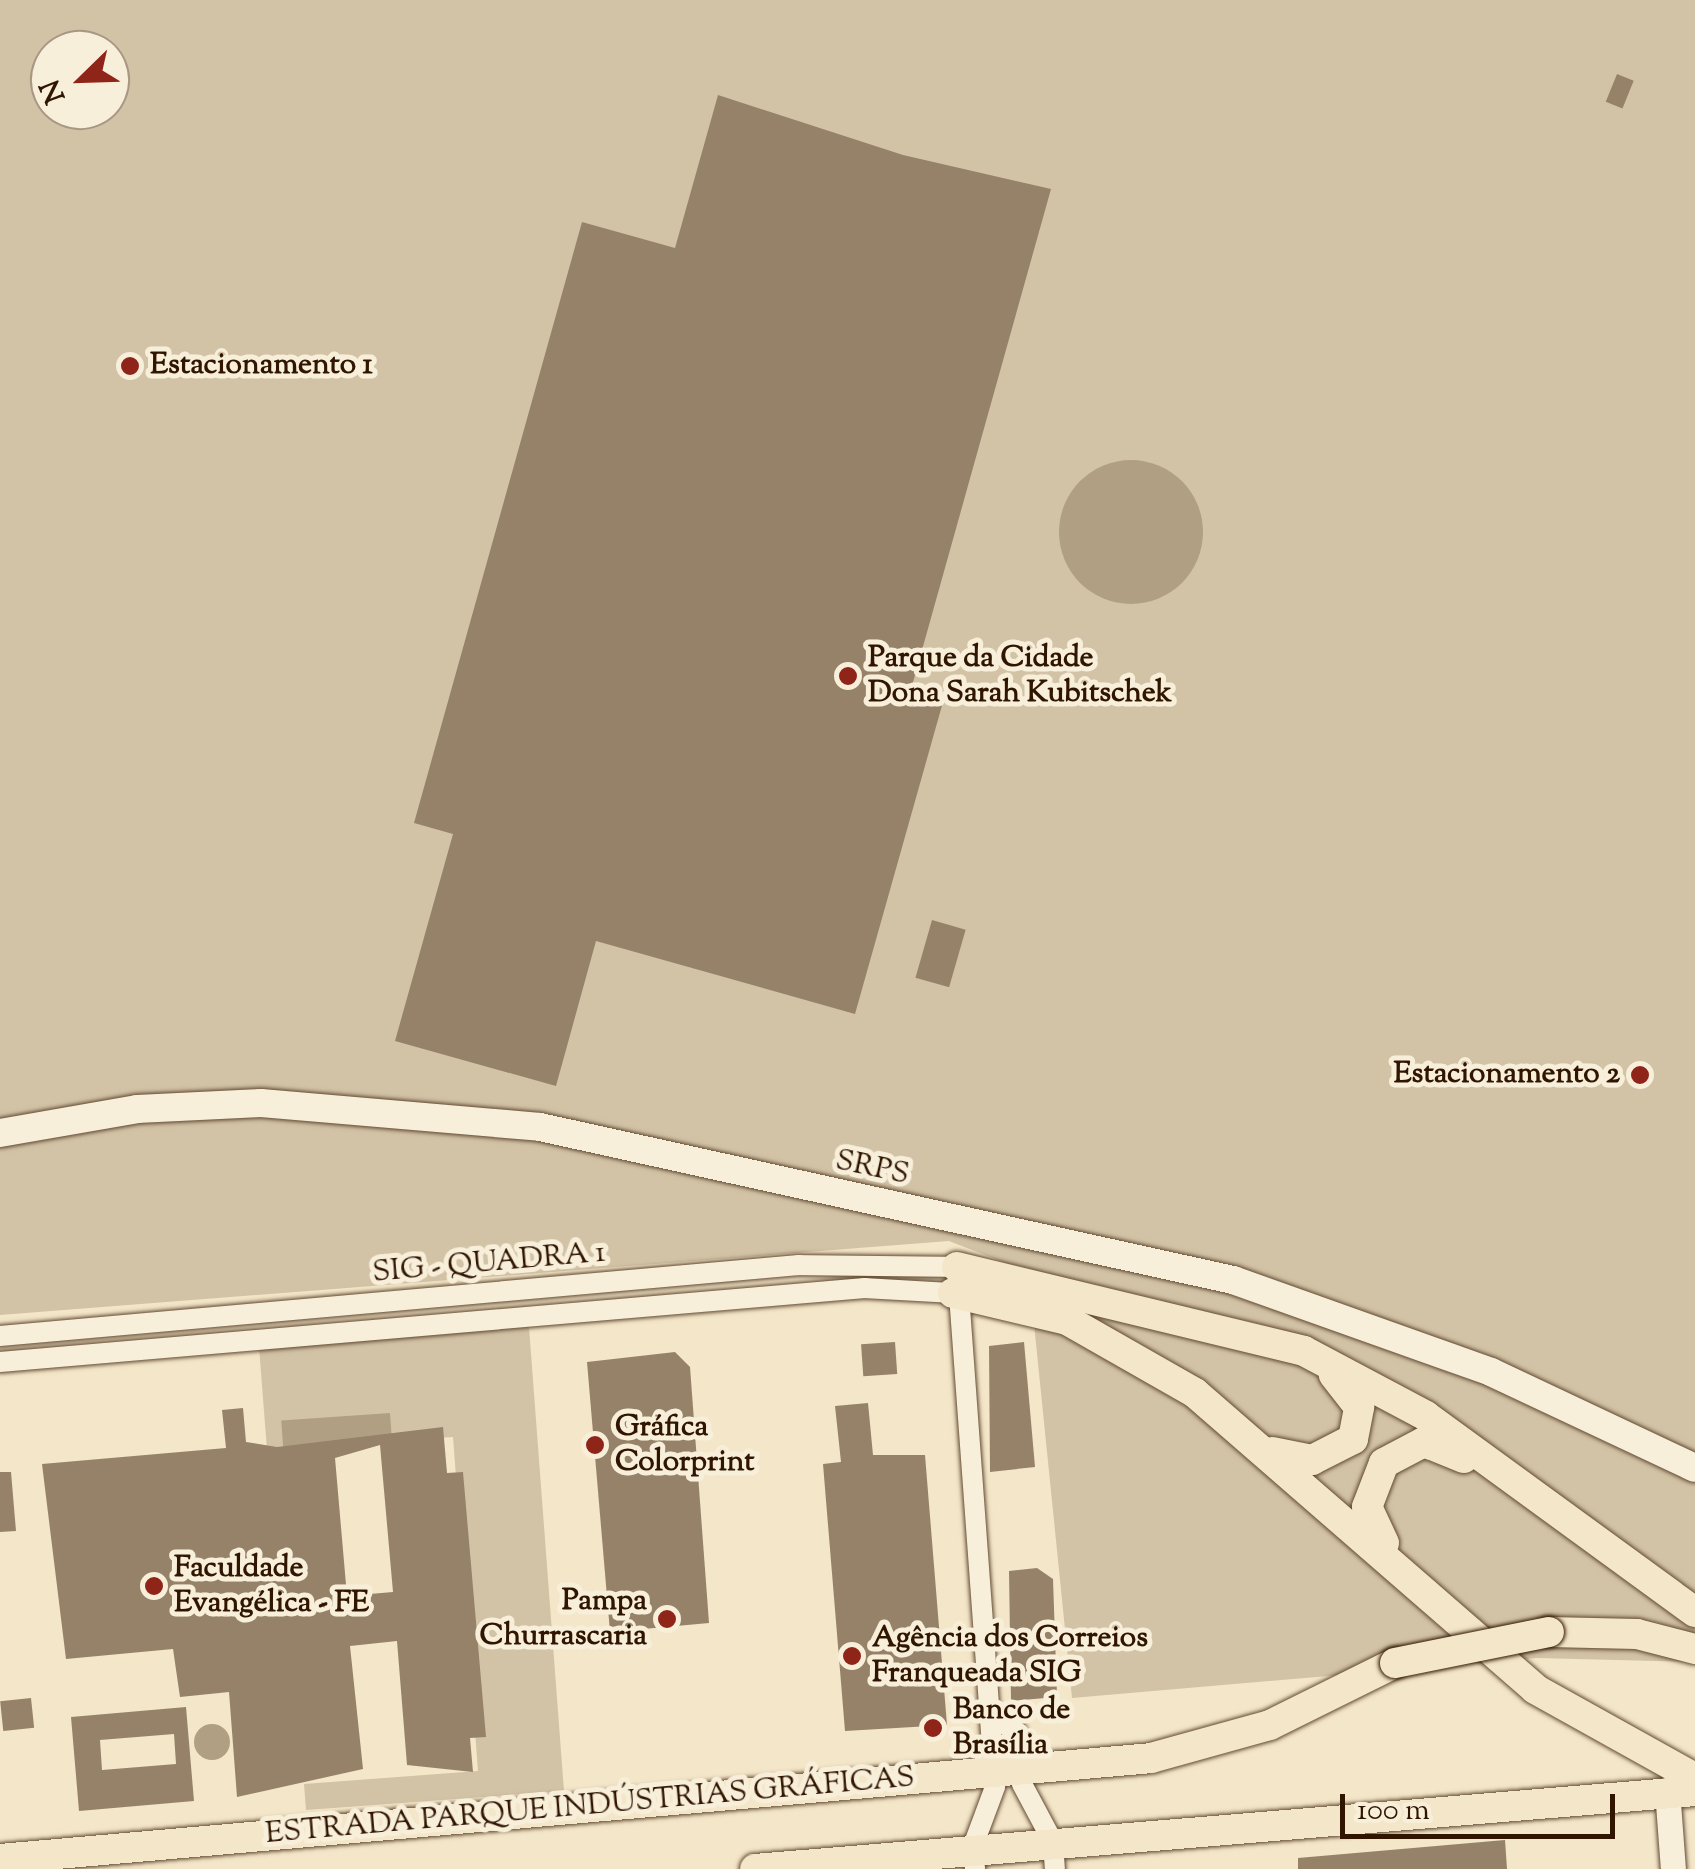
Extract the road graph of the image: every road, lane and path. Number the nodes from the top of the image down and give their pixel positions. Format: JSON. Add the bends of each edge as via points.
{"nodes":[{"id":1,"x":0,"y":1133,"type":"edge"},
{"id":2,"x":955,"y":1280,"type":"junction"},
{"id":3,"x":0,"y":1336,"type":"edge"},
{"id":4,"x":1304,"y":1351,"type":"junction"},
{"id":5,"x":0,"y":1362,"type":"edge"},
{"id":6,"x":1269,"y":1452,"type":"junction"},
{"id":7,"x":1695,"y":1468,"type":"edge"},
{"id":8,"x":1532,"y":1496,"type":"junction"},
{"id":9,"x":1392,"y":1556,"type":"junction"},
{"id":10,"x":1695,"y":1612,"type":"edge"},
{"id":11,"x":1695,"y":1649,"type":"edge"},
{"id":12,"x":1003,"y":1776,"type":"junction"},
{"id":13,"x":1686,"y":1786,"type":"edge"},
{"id":14,"x":1054,"y":1856,"type":"edge"},
{"id":15,"x":0,"y":1858,"type":"edge"},
{"id":16,"x":973,"y":1859,"type":"edge"},
{"id":17,"x":755,"y":1869,"type":"edge"},
{"id":18,"x":1673,"y":1869,"type":"edge"}],
"edges":[{"from":1,"to":7,"type":"main road","name":"SRPS","via":[[136,1109],[261,1103],[540,1127],[1233,1280],[1492,1372]]},
{"from":2,"to":3,"type":"street","name":"SIG - QUADRA 1","via":[[799,1265]]},
{"from":2,"to":4,"type":"main road"},
{"from":2,"to":5,"type":"street","name":"SIG - QUADRA 1"},
{"from":2,"to":6,"type":"main road","via":[[1067,1320],[1195,1393]]},
{"from":2,"to":12,"type":"street","via":[[990,1716]]},
{"from":4,"to":6,"type":"main road","via":[[1352,1389],[1353,1439],[1312,1460]]},
{"from":4,"to":8,"type":"main road","via":[[1426,1416]]},
{"from":6,"to":9,"type":"main road"},
{"from":8,"to":9,"type":"main road","via":[[1444,1446],[1407,1446],[1384,1462],[1368,1492],[1369,1517]]},
{"from":8,"to":10,"type":"main road"},
{"from":9,"to":13,"type":"main road","via":[[1535,1689]]},
{"from":11,"to":12,"type":"main road","name":"ESTRADA PARQUE INDÚSTRIAS GRÁFICAS","bridge":true,"via":[[1636,1634],[1549,1632],[1395,1663],[1208,1748]]},
{"from":12,"to":14,"type":"street"},
{"from":12,"to":15,"type":"main road","name":"ESTRADA PARQUE INDÚSTRIAS GRÁFICAS"},
{"from":12,"to":16,"type":"street"},
{"from":13,"to":14,"type":"main road"},
{"from":13,"to":18,"type":"street"},
{"from":14,"to":16,"type":"main road"},
{"from":16,"to":17,"type":"main road"}]}
